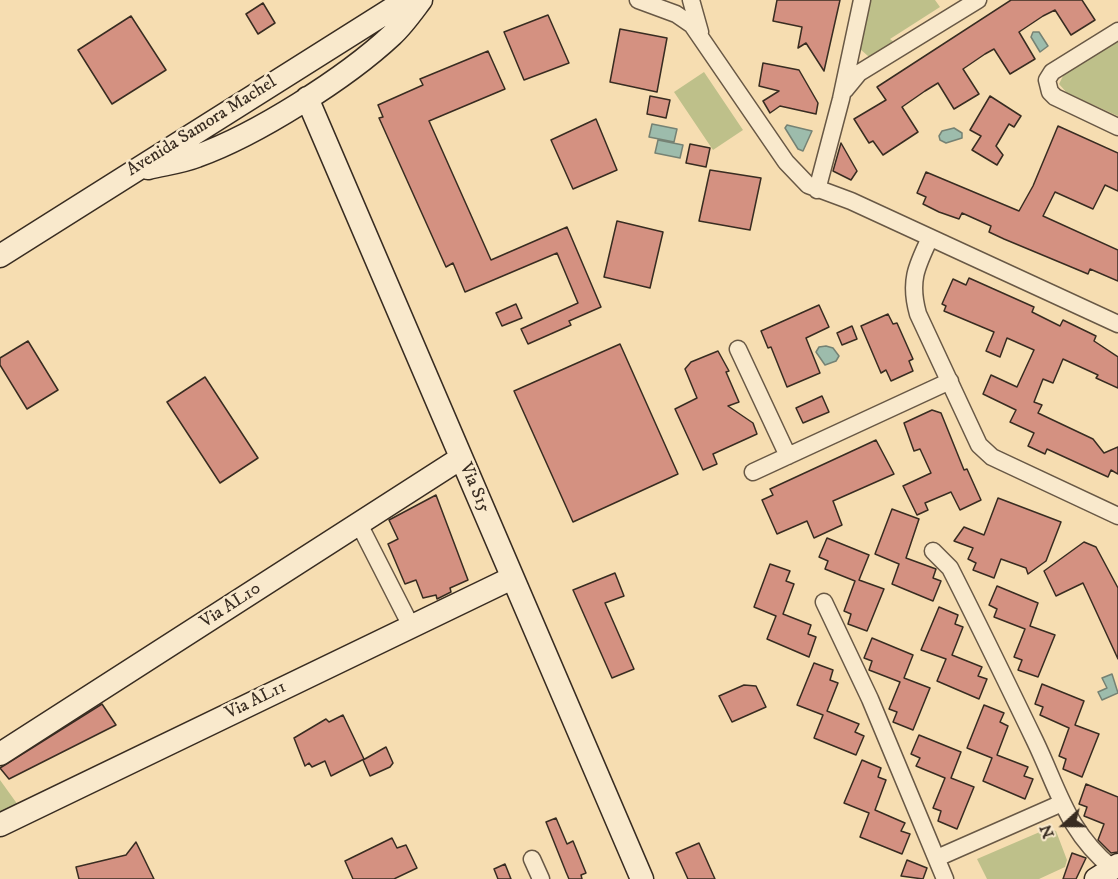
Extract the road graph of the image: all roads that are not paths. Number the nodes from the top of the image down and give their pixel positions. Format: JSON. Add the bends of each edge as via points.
{"nodes":[{"id":1,"x":406,"y":0,"type":"edge"},
{"id":2,"x":421,"y":0,"type":"edge"},
{"id":3,"x":638,"y":0,"type":"edge"},
{"id":4,"x":691,"y":0,"type":"edge"},
{"id":5,"x":862,"y":0,"type":"edge"},
{"id":6,"x":978,"y":0,"type":"edge"},
{"id":7,"x":1118,"y":30,"type":"edge"},
{"id":8,"x":702,"y":36,"type":"junction"},
{"id":9,"x":852,"y":46,"type":"junction"},
{"id":10,"x":874,"y":64,"type":"junction"},
{"id":11,"x":307,"y":98,"type":"junction"},
{"id":12,"x":841,"y":99,"type":"junction"},
{"id":13,"x":1118,"y":127,"type":"edge"},
{"id":14,"x":129,"y":173,"type":"junction"},
{"id":15,"x":817,"y":190,"type":"junction"},
{"id":16,"x":930,"y":238,"type":"junction"},
{"id":17,"x":0,"y":256,"type":"edge"},
{"id":18,"x":1118,"y":324,"type":"edge"},
{"id":19,"x":738,"y":349,"type":"dead end"},
{"id":20,"x":950,"y":381,"type":"junction"},
{"id":21,"x":788,"y":456,"type":"junction"},
{"id":22,"x":461,"y":458,"type":"junction"},
{"id":23,"x":753,"y":472,"type":"dead end"},
{"id":24,"x":1116,"y":519,"type":"edge"},
{"id":25,"x":359,"y":524,"type":"junction"},
{"id":26,"x":933,"y":551,"type":"dead end"},
{"id":27,"x":513,"y":578,"type":"junction"},
{"id":28,"x":824,"y":602,"type":"dead end"},
{"id":29,"x":411,"y":626,"type":"junction"},
{"id":30,"x":0,"y":754,"type":"edge"},
{"id":31,"x":1062,"y":803,"type":"junction"},
{"id":32,"x":0,"y":825,"type":"edge"},
{"id":33,"x":937,"y":858,"type":"junction"},
{"id":34,"x":532,"y":859,"type":"dead end"},
{"id":35,"x":1108,"y":871,"type":"edge"},
{"id":36,"x":541,"y":879,"type":"edge"},
{"id":37,"x":642,"y":879,"type":"edge"},
{"id":38,"x":945,"y":879,"type":"edge"}],
"edges":[{"from":1,"to":14,"type":"street","name":"Avenida Samora Machel"},
{"from":2,"to":11,"type":"street","via":[[393,34]]},
{"from":3,"to":8,"type":"street","via":[[684,19]]},
{"from":4,"to":8,"type":"street"},
{"from":5,"to":9,"type":"street"},
{"from":6,"to":10,"type":"street"},
{"from":7,"to":13,"type":"street","via":[[1052,72],[1047,80],[1050,92],[1062,102]]},
{"from":8,"to":15,"type":"street","via":[[786,162]]},
{"from":9,"to":10,"type":"street","via":[[859,60]]},
{"from":9,"to":12,"type":"street"},
{"from":10,"to":12,"type":"street","via":[[853,78]]},
{"from":11,"to":14,"type":"street","via":[[197,156]]},
{"from":11,"to":22,"type":"street","name":"Via S15"},
{"from":12,"to":15,"type":"street"},
{"from":14,"to":17,"type":"street","name":"Avenida Samora Machel"},
{"from":15,"to":16,"type":"street","via":[[851,201]]},
{"from":16,"to":18,"type":"street"},
{"from":16,"to":20,"type":"street","via":[[914,274],[913,294],[918,314]]},
{"from":19,"to":21,"type":"street"},
{"from":20,"to":21,"type":"street"},
{"from":20,"to":24,"type":"street","via":[[979,445],[986,452]]},
{"from":21,"to":23,"type":"street"},
{"from":22,"to":25,"type":"street","name":"Via AL10"},
{"from":22,"to":27,"type":"street","name":"Via S15"},
{"from":25,"to":29,"type":"street"},
{"from":25,"to":30,"type":"street","name":"Via AL10"},
{"from":26,"to":31,"type":"street","via":[[950,568]]},
{"from":27,"to":29,"type":"street","name":"Via AL11"},
{"from":27,"to":37,"type":"street","name":"Via S15"},
{"from":28,"to":33,"type":"street"},
{"from":29,"to":32,"type":"street","name":"Via AL11"},
{"from":31,"to":33,"type":"street"},
{"from":31,"to":35,"type":"street","via":[[1077,832]]},
{"from":33,"to":38,"type":"street"},
{"from":34,"to":36,"type":"street"}]}
